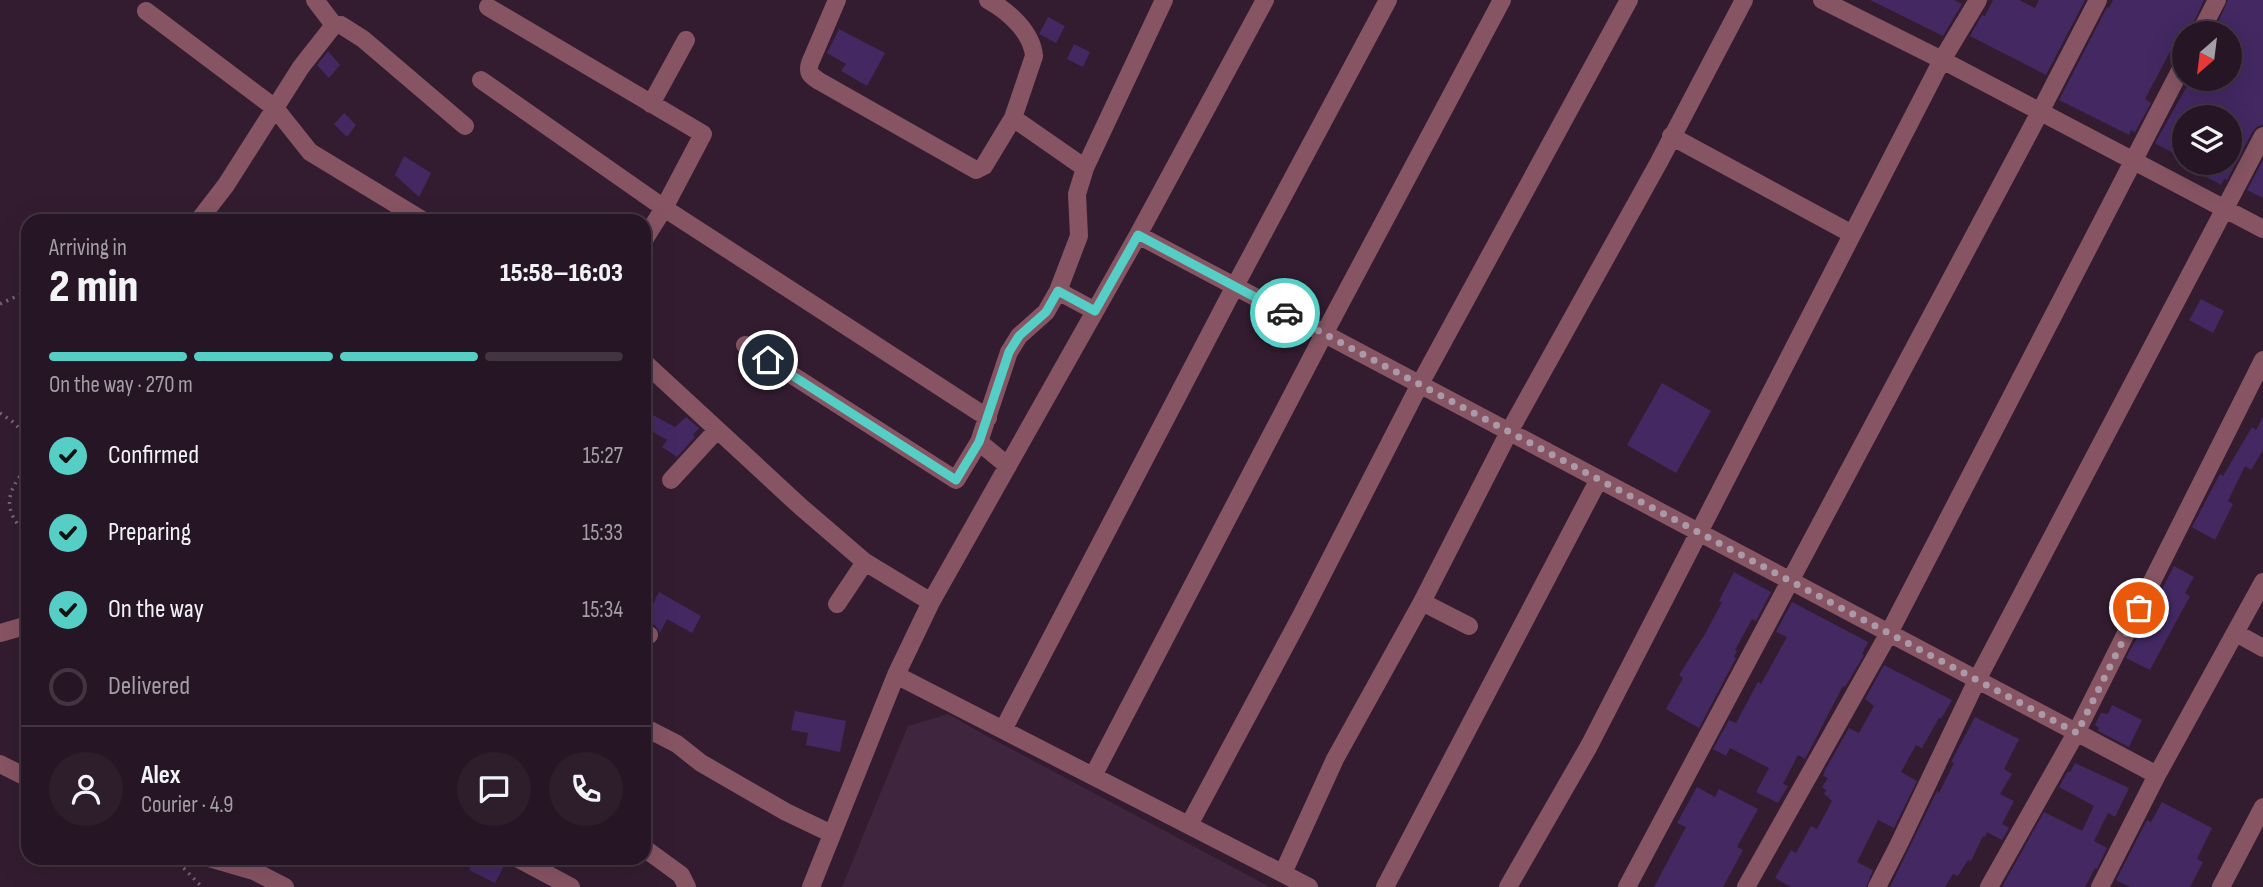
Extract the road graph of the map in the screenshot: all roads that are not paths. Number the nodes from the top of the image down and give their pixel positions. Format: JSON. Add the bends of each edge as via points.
{"nodes":[{"id":1,"x":315,"y":0,"type":"edge"},
{"id":2,"x":837,"y":0,"type":"edge"},
{"id":3,"x":988,"y":0,"type":"edge"},
{"id":4,"x":1164,"y":0,"type":"edge"},
{"id":5,"x":1265,"y":0,"type":"edge"},
{"id":6,"x":1388,"y":0,"type":"edge"},
{"id":7,"x":1502,"y":0,"type":"edge"},
{"id":8,"x":1629,"y":0,"type":"edge"},
{"id":9,"x":1744,"y":0,"type":"edge"},
{"id":10,"x":1822,"y":0,"type":"edge"},
{"id":11,"x":1978,"y":0,"type":"edge"},
{"id":12,"x":2098,"y":0,"type":"edge"},
{"id":13,"x":2217,"y":0,"type":"edge"},
{"id":14,"x":488,"y":7,"type":"dead end"},
{"id":15,"x":1860,"y":8,"type":"edge"},
{"id":16,"x":146,"y":11,"type":"dead end"},
{"id":17,"x":2206,"y":21,"type":"edge"},
{"id":18,"x":334,"y":24,"type":"junction"},
{"id":19,"x":686,"y":40,"type":"dead end"},
{"id":20,"x":1942,"y":60,"type":"junction"},
{"id":21,"x":481,"y":80,"type":"dead end"},
{"id":22,"x":2172,"y":86,"type":"edge"},
{"id":23,"x":651,"y":104,"type":"junction"},
{"id":24,"x":275,"y":108,"type":"junction"},
{"id":25,"x":2040,"y":113,"type":"junction"},
{"id":26,"x":1013,"y":118,"type":"junction"},
{"id":27,"x":465,"y":126,"type":"dead end"},
{"id":28,"x":1671,"y":136,"type":"junction"},
{"id":29,"x":2263,"y":136,"type":"edge"},
{"id":30,"x":2133,"y":160,"type":"junction"},
{"id":31,"x":1085,"y":168,"type":"junction"},
{"id":32,"x":664,"y":208,"type":"junction"},
{"id":33,"x":2225,"y":210,"type":"junction"},
{"id":34,"x":204,"y":214,"type":"edge"},
{"id":35,"x":412,"y":214,"type":"edge"},
{"id":36,"x":651,"y":229,"type":"edge"},
{"id":37,"x":2263,"y":229,"type":"edge"},
{"id":38,"x":1852,"y":234,"type":"junction"},
{"id":39,"x":1138,"y":235,"type":"junction"},
{"id":40,"x":1235,"y":286,"type":"junction"},
{"id":41,"x":1058,"y":291,"type":"junction"},
{"id":42,"x":1095,"y":311,"type":"junction"},
{"id":43,"x":1324,"y":334,"type":"junction"},
{"id":44,"x":745,"y":345,"type":"dead end"},
{"id":45,"x":2263,"y":360,"type":"edge"},
{"id":46,"x":651,"y":368,"type":"edge"},
{"id":47,"x":1420,"y":384,"type":"junction"},
{"id":48,"x":988,"y":418,"type":"junction"},
{"id":49,"x":718,"y":430,"type":"junction"},
{"id":50,"x":1509,"y":432,"type":"junction"},
{"id":51,"x":979,"y":442,"type":"junction"},
{"id":52,"x":1008,"y":466,"type":"junction"},
{"id":53,"x":671,"y":480,"type":"dead end"},
{"id":54,"x":1599,"y":480,"type":"junction"},
{"id":55,"x":1698,"y":532,"type":"junction"},
{"id":56,"x":865,"y":562,"type":"junction"},
{"id":57,"x":1790,"y":581,"type":"junction"},
{"id":58,"x":2263,"y":582,"type":"edge"},
{"id":59,"x":931,"y":602,"type":"junction"},
{"id":60,"x":1422,"y":602,"type":"junction"},
{"id":61,"x":837,"y":604,"type":"dead end"},
{"id":62,"x":1469,"y":626,"type":"dead end"},
{"id":63,"x":21,"y":627,"type":"edge"},
{"id":64,"x":0,"y":633,"type":"edge"},
{"id":65,"x":1889,"y":633,"type":"junction"},
{"id":66,"x":2236,"y":633,"type":"junction"},
{"id":67,"x":2263,"y":648,"type":"edge"},
{"id":68,"x":896,"y":675,"type":"junction"},
{"id":69,"x":1977,"y":680,"type":"junction"},
{"id":70,"x":1003,"y":730,"type":"junction"},
{"id":71,"x":651,"y":731,"type":"edge"},
{"id":72,"x":2077,"y":733,"type":"junction"},
{"id":73,"x":0,"y":764,"type":"edge"},
{"id":74,"x":21,"y":774,"type":"edge"},
{"id":75,"x":2157,"y":775,"type":"junction"},
{"id":76,"x":1093,"y":776,"type":"junction"},
{"id":77,"x":2263,"y":807,"type":"edge"},
{"id":78,"x":1189,"y":825,"type":"junction"},
{"id":79,"x":832,"y":834,"type":"junction"},
{"id":80,"x":651,"y":853,"type":"edge"},
{"id":81,"x":232,"y":865,"type":"edge"},
{"id":82,"x":530,"y":865,"type":"edge"},
{"id":83,"x":1283,"y":873,"type":"junction"},
{"id":84,"x":285,"y":887,"type":"edge"},
{"id":85,"x":571,"y":887,"type":"edge"},
{"id":86,"x":687,"y":887,"type":"edge"},
{"id":87,"x":811,"y":887,"type":"edge"},
{"id":88,"x":1309,"y":887,"type":"edge"},
{"id":89,"x":1385,"y":887,"type":"edge"},
{"id":90,"x":1508,"y":887,"type":"edge"},
{"id":91,"x":1627,"y":887,"type":"edge"},
{"id":92,"x":1746,"y":887,"type":"edge"},
{"id":93,"x":1877,"y":887,"type":"edge"},
{"id":94,"x":1989,"y":887,"type":"edge"},
{"id":95,"x":2100,"y":887,"type":"edge"},
{"id":96,"x":2221,"y":887,"type":"edge"}],
"edges":[{"from":1,"to":18,"type":"street"},
{"from":2,"to":26,"type":"street","via":[[810,63],[810,75],[976,170],[984,166]]},
{"from":3,"to":26,"type":"street","via":[[1011,17],[1034,48]]},
{"from":4,"to":31,"type":"street"},
{"from":5,"to":39,"type":"street"},
{"from":6,"to":40,"type":"street"},
{"from":7,"to":43,"type":"street"},
{"from":8,"to":47,"type":"street"},
{"from":9,"to":28,"type":"street"},
{"from":10,"to":15,"type":"street"},
{"from":11,"to":20,"type":"street"},
{"from":12,"to":25,"type":"street"},
{"from":13,"to":17,"type":"street"},
{"from":14,"to":23,"type":"street"},
{"from":15,"to":20,"type":"street"},
{"from":16,"to":24,"type":"street"},
{"from":18,"to":24,"type":"street"},
{"from":18,"to":27,"type":"street","via":[[363,39]]},
{"from":19,"to":23,"type":"street"},
{"from":20,"to":25,"type":"street"},
{"from":20,"to":38,"type":"street"},
{"from":21,"to":32,"type":"street"},
{"from":22,"to":30,"type":"street"},
{"from":23,"to":32,"type":"street","via":[[703,134]]},
{"from":24,"to":34,"type":"street"},
{"from":24,"to":35,"type":"street","via":[[310,152]]},
{"from":25,"to":30,"type":"street"},
{"from":25,"to":57,"type":"street"},
{"from":26,"to":31,"type":"street"},
{"from":28,"to":38,"type":"street"},
{"from":28,"to":50,"type":"street"},
{"from":29,"to":33,"type":"street"},
{"from":30,"to":33,"type":"street"},
{"from":30,"to":65,"type":"street"},
{"from":31,"to":41,"type":"street","via":[[1077,194],[1079,236]]},
{"from":32,"to":36,"type":"street"},
{"from":32,"to":48,"type":"street"},
{"from":33,"to":37,"type":"street"},
{"from":33,"to":69,"type":"street"},
{"from":38,"to":55,"type":"street"},
{"from":39,"to":40,"type":"street"},
{"from":39,"to":42,"type":"street"},
{"from":40,"to":43,"type":"street"},
{"from":40,"to":70,"type":"street"},
{"from":41,"to":42,"type":"street"},
{"from":41,"to":48,"type":"street","via":[[1046,312],[1019,336],[1009,352]]},
{"from":42,"to":52,"type":"street"},
{"from":43,"to":47,"type":"street"},
{"from":43,"to":76,"type":"street"},
{"from":44,"to":51,"type":"street","via":[[956,480]]},
{"from":45,"to":72,"type":"street"},
{"from":46,"to":49,"type":"street"},
{"from":47,"to":50,"type":"street"},
{"from":47,"to":78,"type":"street"},
{"from":48,"to":51,"type":"street"},
{"from":49,"to":53,"type":"street"},
{"from":49,"to":56,"type":"street"},
{"from":50,"to":54,"type":"street"},
{"from":50,"to":60,"type":"street"},
{"from":51,"to":52,"type":"street"},
{"from":52,"to":59,"type":"street"},
{"from":54,"to":55,"type":"street"},
{"from":54,"to":89,"type":"street"},
{"from":55,"to":57,"type":"street"},
{"from":55,"to":90,"type":"street","via":[[1588,746]]},
{"from":56,"to":59,"type":"street"},
{"from":56,"to":61,"type":"street"},
{"from":57,"to":65,"type":"street"},
{"from":57,"to":91,"type":"street"},
{"from":58,"to":66,"type":"street"},
{"from":59,"to":68,"type":"street"},
{"from":60,"to":62,"type":"street"},
{"from":60,"to":83,"type":"street","via":[[1335,759]]},
{"from":63,"to":64,"type":"street"},
{"from":65,"to":69,"type":"street"},
{"from":65,"to":92,"type":"street"},
{"from":66,"to":67,"type":"street"},
{"from":66,"to":75,"type":"street"},
{"from":68,"to":70,"type":"street"},
{"from":68,"to":79,"type":"street"},
{"from":69,"to":72,"type":"street"},
{"from":69,"to":93,"type":"street"},
{"from":70,"to":76,"type":"street"},
{"from":71,"to":79,"type":"street","via":[[786,812]]},
{"from":72,"to":75,"type":"street"},
{"from":72,"to":94,"type":"street"},
{"from":73,"to":74,"type":"street"},
{"from":75,"to":95,"type":"street"},
{"from":76,"to":78,"type":"street"},
{"from":77,"to":96,"type":"street"},
{"from":78,"to":83,"type":"street"},
{"from":79,"to":87,"type":"street"},
{"from":80,"to":86,"type":"street","via":[[681,875]]},
{"from":81,"to":84,"type":"street"},
{"from":82,"to":85,"type":"street"},
{"from":83,"to":88,"type":"street"}]}
